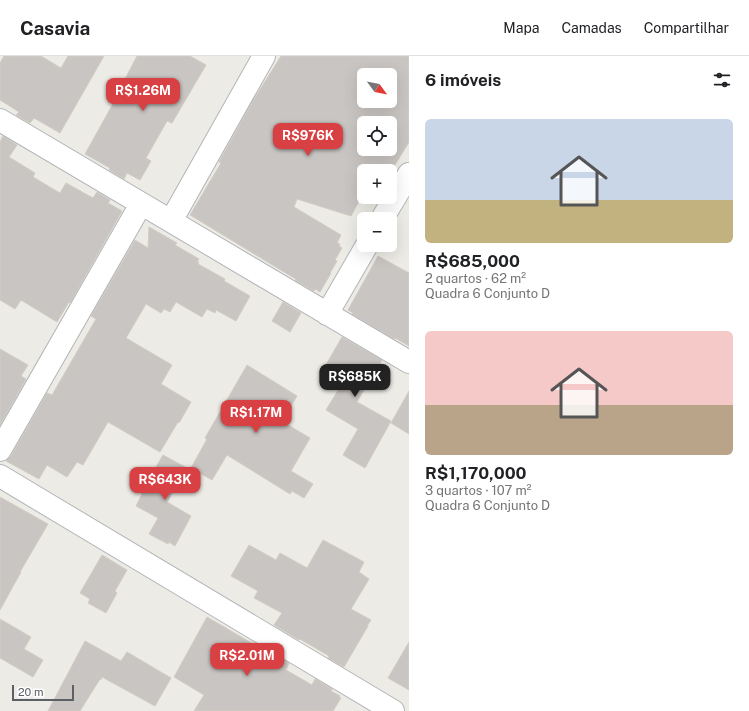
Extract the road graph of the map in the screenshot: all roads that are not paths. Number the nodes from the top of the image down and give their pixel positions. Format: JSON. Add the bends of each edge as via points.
{"nodes":[{"id":1,"x":264,"y":56,"type":"edge"},
{"id":2,"x":0,"y":120,"type":"edge"},
{"id":3,"x":409,"y":174,"type":"edge"},
{"id":4,"x":142,"y":204,"type":"junction"},
{"id":5,"x":386,"y":212,"type":"edge"},
{"id":6,"x":171,"y":221,"type":"junction"},
{"id":7,"x":363,"y":252,"type":"edge"},
{"id":8,"x":327,"y":314,"type":"junction"},
{"id":9,"x":409,"y":362,"type":"edge"},
{"id":10,"x":0,"y":450,"type":"edge"},
{"id":11,"x":0,"y":476,"type":"edge"},
{"id":12,"x":393,"y":711,"type":"edge"}],
"edges":[{"from":1,"to":6,"type":"street"},
{"from":2,"to":4,"type":"street"},
{"from":3,"to":5,"type":"street"},
{"from":4,"to":6,"type":"street"},
{"from":4,"to":10,"type":"street"},
{"from":6,"to":8,"type":"street"},
{"from":7,"to":8,"type":"street"},
{"from":8,"to":9,"type":"street"},
{"from":11,"to":12,"type":"street"}]}
